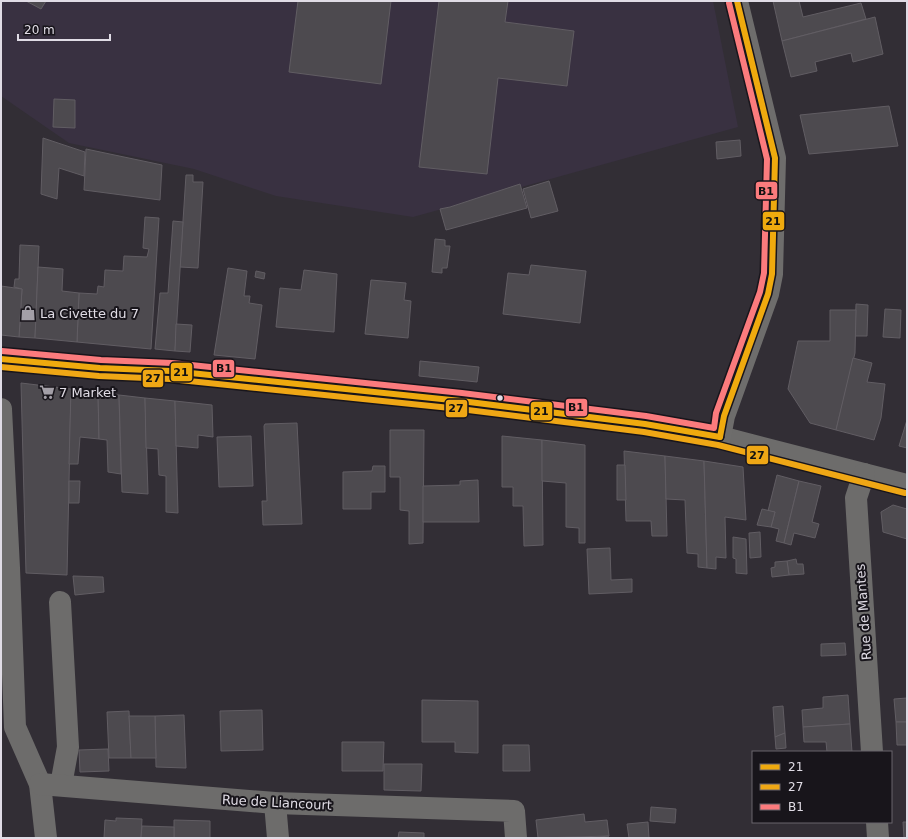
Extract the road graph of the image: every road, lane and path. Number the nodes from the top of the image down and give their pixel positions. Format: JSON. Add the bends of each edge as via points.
{"nodes":[{"id":1,"x":738,"y":1,"type":"edge"},
{"id":2,"x":1,"y":363,"type":"edge"},
{"id":3,"x":1,"y":409,"type":"edge"},
{"id":4,"x":720,"y":437,"type":"junction"},
{"id":5,"x":864,"y":474,"type":"junction"},
{"id":6,"x":907,"y":485,"type":"edge"},
{"id":7,"x":60,"y":602,"type":"dead end"},
{"id":8,"x":872,"y":751,"type":"edge"},
{"id":9,"x":51,"y":785,"type":"junction"},
{"id":10,"x":275,"y":803,"type":"junction"},
{"id":11,"x":877,"y":823,"type":"edge"},
{"id":12,"x":46,"y":838,"type":"edge"},
{"id":13,"x":278,"y":838,"type":"edge"},
{"id":14,"x":516,"y":838,"type":"edge"},
{"id":15,"x":878,"y":838,"type":"edge"}],
"edges":[{"from":1,"to":4,"type":"main road","via":[[775,158],[772,274],[768,294],[726,409]]},
{"from":2,"to":4,"type":"main road","via":[[171,371],[461,401],[645,424]]},
{"from":3,"to":9,"type":"street","via":[[15,727]]},
{"from":4,"to":5,"type":"street"},
{"from":5,"to":6,"type":"street"},
{"from":5,"to":8,"type":"street","name":"Rue de Mantes","via":[[856,498]]},
{"from":7,"to":9,"type":"street","via":[[68,747]]},
{"from":9,"to":10,"type":"street","name":"Rue de Liancourt"},
{"from":9,"to":12,"type":"street"},
{"from":10,"to":13,"type":"street"},
{"from":10,"to":14,"type":"street","name":"Rue de Liancourt","via":[[514,811]]},
{"from":11,"to":15,"type":"street"}]}
